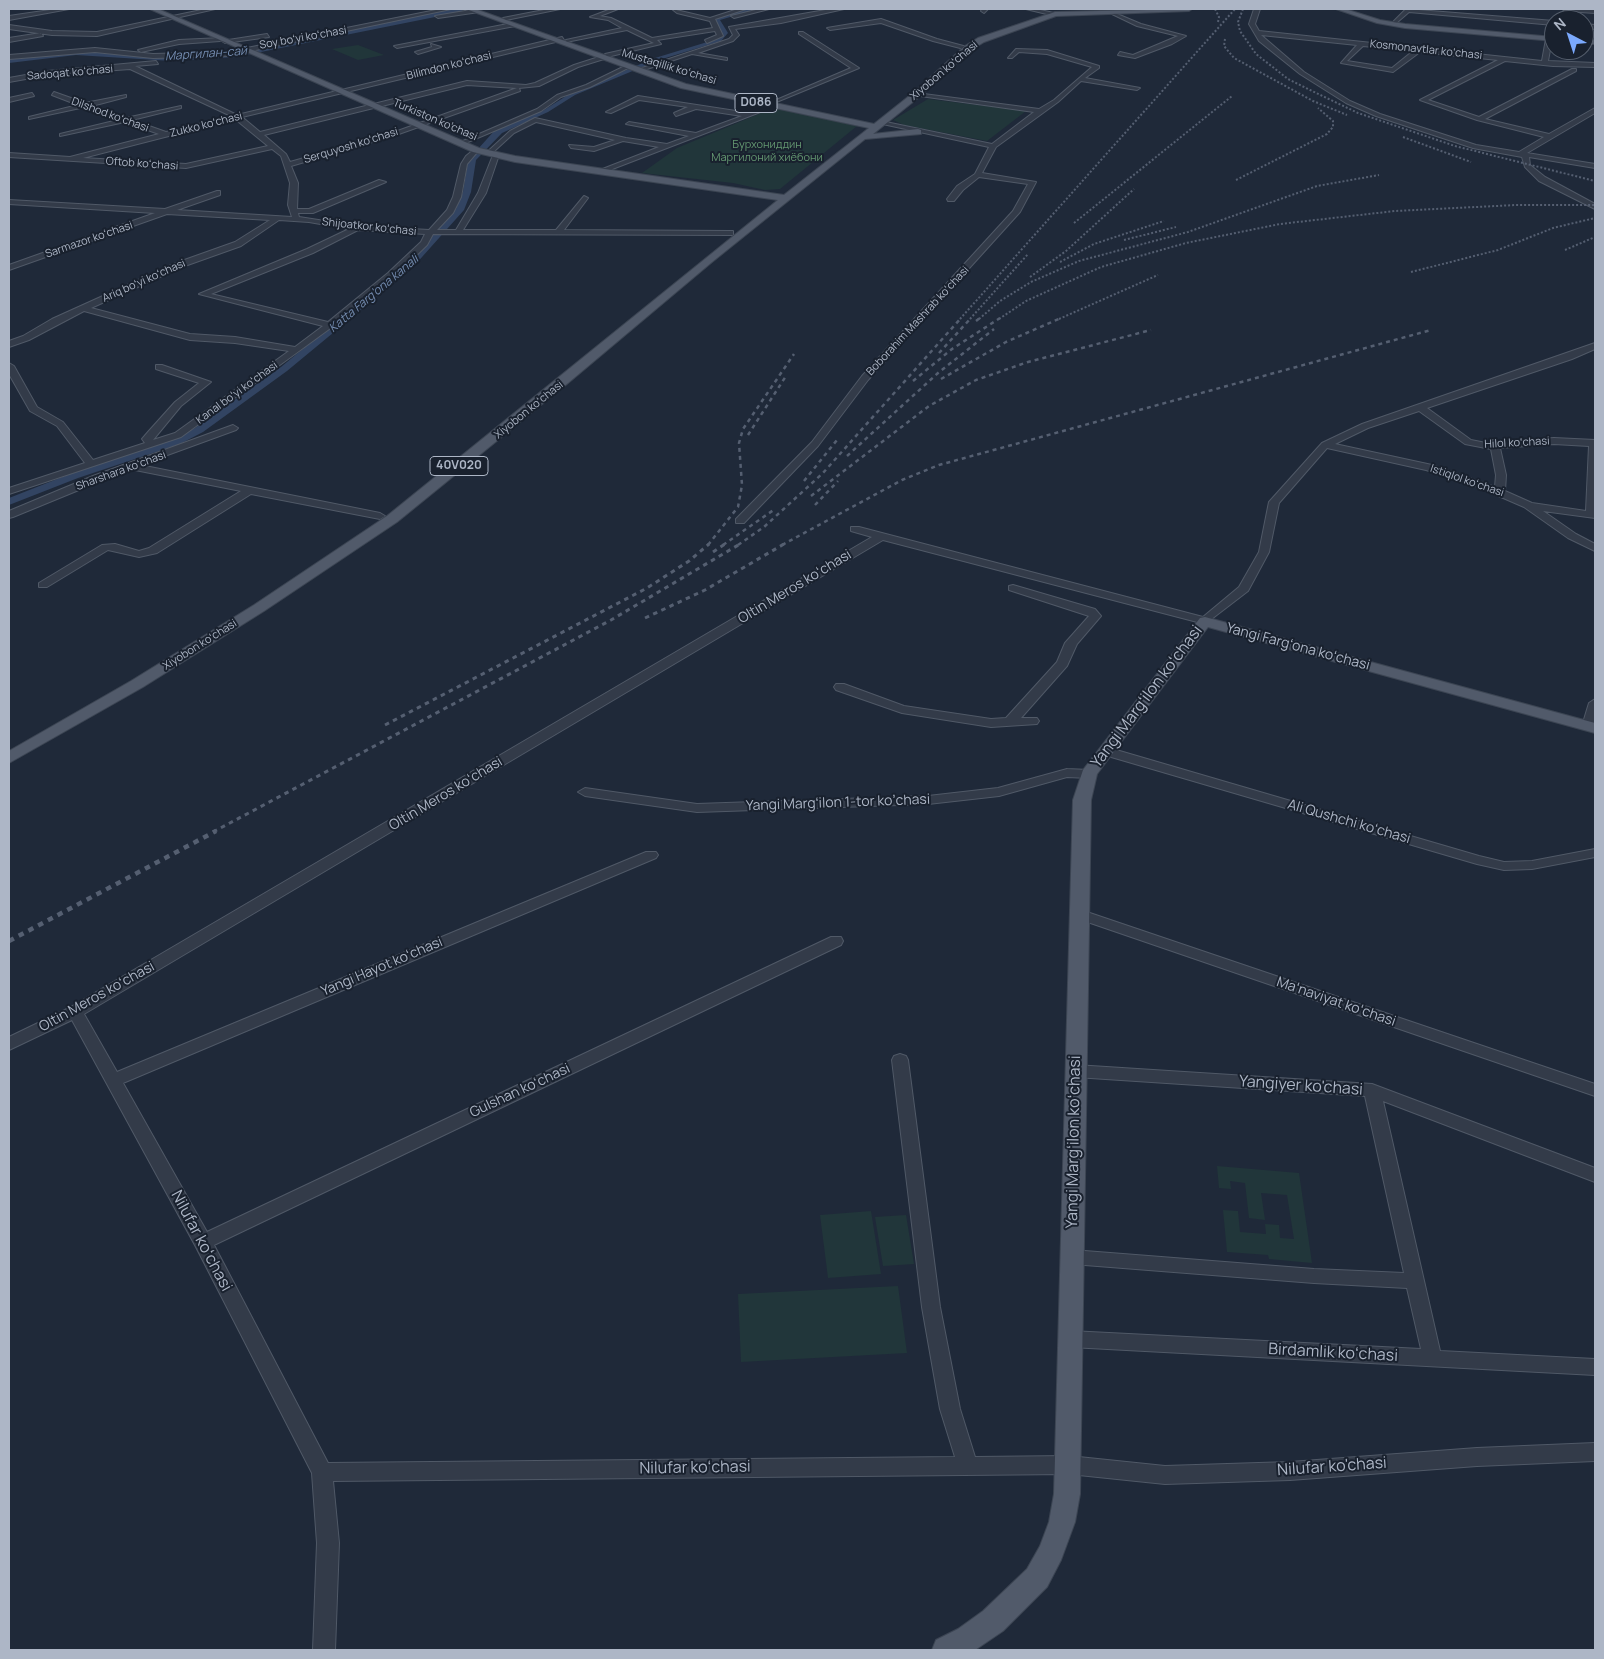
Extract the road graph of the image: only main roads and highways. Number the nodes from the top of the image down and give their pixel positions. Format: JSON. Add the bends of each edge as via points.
{"nodes":[{"id":1,"x":153,"y":9,"type":"edge"},
{"id":2,"x":1189,"y":9,"type":"edge"},
{"id":3,"x":1339,"y":9,"type":"edge"},
{"id":4,"x":474,"y":10,"type":"edge"},
{"id":5,"x":1056,"y":12,"type":"edge"},
{"id":6,"x":1544,"y":38,"type":"edge"},
{"id":7,"x":562,"y":40,"type":"junction"},
{"id":8,"x":604,"y":57,"type":"junction"},
{"id":9,"x":780,"y":105,"type":"junction"},
{"id":10,"x":833,"y":114,"type":"junction"},
{"id":11,"x":873,"y":121,"type":"junction"},
{"id":12,"x":918,"y":132,"type":"road end"},
{"id":13,"x":860,"y":138,"type":"junction"},
{"id":14,"x":782,"y":197,"type":"junction"},
{"id":15,"x":490,"y":436,"type":"junction"},
{"id":16,"x":1205,"y":621,"type":"joint"},
{"id":17,"x":1591,"y":727,"type":"edge"},
{"id":18,"x":9,"y":750,"type":"edge"},
{"id":19,"x":9,"y":758,"type":"edge"},
{"id":20,"x":946,"y":1650,"type":"edge"}],
"edges":[{"from":1,"to":14,"type":"main road","name":"Turkiston ko’chasi","via":[[476,150]]},
{"from":2,"to":5,"type":"main road","name":"Xiyobon koʻchasi","number":"40V020"},
{"from":3,"to":6,"type":"main road","via":[[1392,24]]},
{"from":4,"to":7,"type":"main road","name":"Mustaqillik koʻchasi","number":"D086"},
{"from":4,"to":7,"type":"main road","name":"Mustaqillik koʻchasi","number":"D086","via":[[506,18]]},
{"from":5,"to":11,"type":"main road","name":"Xiyobon koʻchasi","number":"40V020","via":[[981,40],[904,105]]},
{"from":7,"to":8,"type":"main road","name":"Mustaqillik koʻchasi","number":"D086"},
{"from":7,"to":8,"type":"main road","name":"Mustaqillik koʻchasi","number":"D086"},
{"from":8,"to":9,"type":"main road","name":"Mustaqillik koʻchasi","number":"D086","via":[[684,86]]},
{"from":9,"to":10,"type":"main road","name":"Mustaqillik koʻchasi","number":"D086"},
{"from":9,"to":11,"type":"main road","name":"Mustaqillik koʻchasi","number":"D086"},
{"from":10,"to":11,"type":"main road"},
{"from":10,"to":11,"type":"main road","name":"Mustaqillik koʻchasi","number":"D086"},
{"from":11,"to":13,"type":"main road","name":"Xiyobon koʻchasi","number":"40V020"},
{"from":11,"to":14,"type":"main road","name":"Xiyobon koʻchasi","number":"40V020"},
{"from":12,"to":13,"type":"main road"},
{"from":13,"to":14,"type":"main road","name":"Xiyobon koʻchasi","number":"40V020"},
{"from":14,"to":15,"type":"main road","name":"Xiyobon koʻchasi","number":"40V020"},
{"from":14,"to":15,"type":"main road","name":"Xiyobon koʻchasi","number":"40V020","via":[[730,233]]},
{"from":15,"to":18,"type":"main road","name":"Xiyobon koʻchasi","number":"40V020","via":[[247,606]]},
{"from":15,"to":19,"type":"main road","name":"Xiyobon koʻchasi","number":"40V020","via":[[392,519],[259,608]]},
{"from":16,"to":17,"type":"main road","name":"Yangi Fargʻona koʻchasi"},
{"from":16,"to":20,"type":"main road","name":"Yangi Margʻilon koʻchasi","via":[[1089,774],[1082,800],[1069,1465],[1062,1522],[1052,1551],[1037,1578],[993,1621]]}]}
